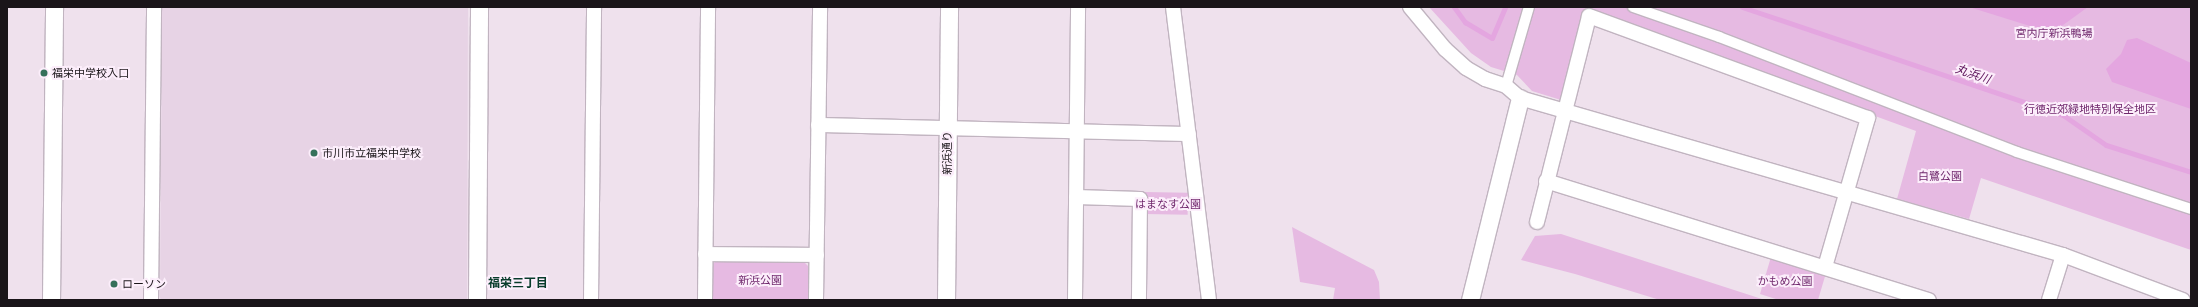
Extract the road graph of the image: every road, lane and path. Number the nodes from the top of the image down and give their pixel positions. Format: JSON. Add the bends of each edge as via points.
{"nodes":[{"id":1,"x":54,"y":7,"type":"edge"},
{"id":2,"x":154,"y":7,"type":"edge"},
{"id":3,"x":479,"y":7,"type":"edge"},
{"id":4,"x":594,"y":7,"type":"edge"},
{"id":5,"x":708,"y":7,"type":"edge"},
{"id":6,"x":820,"y":7,"type":"edge"},
{"id":7,"x":949,"y":7,"type":"edge"},
{"id":8,"x":1078,"y":7,"type":"edge"},
{"id":9,"x":1173,"y":7,"type":"edge"},
{"id":10,"x":1410,"y":7,"type":"edge"},
{"id":11,"x":1529,"y":7,"type":"edge"},
{"id":12,"x":1633,"y":7,"type":"edge"},
{"id":13,"x":1506,"y":86,"type":"junction"},
{"id":14,"x":1520,"y":98,"type":"junction"},
{"id":15,"x":1564,"y":110,"type":"junction"},
{"id":16,"x":818,"y":125,"type":"junction"},
{"id":17,"x":948,"y":127,"type":"junction"},
{"id":18,"x":1077,"y":131,"type":"junction"},
{"id":19,"x":1189,"y":134,"type":"junction"},
{"id":20,"x":1546,"y":181,"type":"junction"},
{"id":21,"x":1847,"y":192,"type":"junction"},
{"id":22,"x":1076,"y":197,"type":"junction"},
{"id":23,"x":2191,"y":208,"type":"edge"},
{"id":24,"x":1537,"y":222,"type":"dead end"},
{"id":25,"x":705,"y":254,"type":"junction"},
{"id":26,"x":817,"y":255,"type":"junction"},
{"id":27,"x":2063,"y":255,"type":"junction"},
{"id":28,"x":1825,"y":267,"type":"junction"},
{"id":29,"x":51,"y":300,"type":"edge"},
{"id":30,"x":152,"y":300,"type":"edge"},
{"id":31,"x":477,"y":300,"type":"edge"},
{"id":32,"x":591,"y":300,"type":"edge"},
{"id":33,"x":705,"y":300,"type":"edge"},
{"id":34,"x":816,"y":300,"type":"edge"},
{"id":35,"x":946,"y":300,"type":"edge"},
{"id":36,"x":1075,"y":300,"type":"edge"},
{"id":37,"x":1139,"y":300,"type":"edge"},
{"id":38,"x":1209,"y":300,"type":"edge"},
{"id":39,"x":1470,"y":300,"type":"edge"},
{"id":40,"x":1930,"y":300,"type":"edge"},
{"id":41,"x":2049,"y":300,"type":"edge"},
{"id":42,"x":2183,"y":300,"type":"edge"}],
"edges":[{"from":1,"to":29,"type":"street"},
{"from":2,"to":30,"type":"street"},
{"from":3,"to":31,"type":"street"},
{"from":4,"to":32,"type":"street"},
{"from":5,"to":25,"type":"street"},
{"from":6,"to":16,"type":"street"},
{"from":7,"to":17,"type":"street","name":"新浜通り"},
{"from":8,"to":18,"type":"street"},
{"from":9,"to":19,"type":"street"},
{"from":10,"to":13,"type":"street","via":[[1445,49],[1466,68],[1485,79]]},
{"from":11,"to":13,"type":"street"},
{"from":12,"to":23,"type":"street","via":[[2017,152]]},
{"from":13,"to":14,"type":"street"},
{"from":14,"to":15,"type":"street"},
{"from":14,"to":39,"type":"street"},
{"from":15,"to":20,"type":"street"},
{"from":15,"to":21,"type":"street"},
{"from":15,"to":21,"type":"street","via":[[1589,16],[1868,118]]},
{"from":16,"to":17,"type":"street"},
{"from":16,"to":26,"type":"street"},
{"from":17,"to":18,"type":"street"},
{"from":17,"to":35,"type":"street","name":"新浜通り"},
{"from":18,"to":19,"type":"street"},
{"from":18,"to":22,"type":"street"},
{"from":19,"to":38,"type":"street"},
{"from":20,"to":24,"type":"street"},
{"from":20,"to":28,"type":"street"},
{"from":21,"to":27,"type":"street"},
{"from":21,"to":28,"type":"street"},
{"from":22,"to":36,"type":"street"},
{"from":22,"to":37,"type":"street","via":[[1140,199]]},
{"from":25,"to":26,"type":"street"},
{"from":25,"to":33,"type":"street"},
{"from":26,"to":34,"type":"street"},
{"from":27,"to":41,"type":"street"},
{"from":27,"to":42,"type":"street"},
{"from":28,"to":40,"type":"street"}]}
